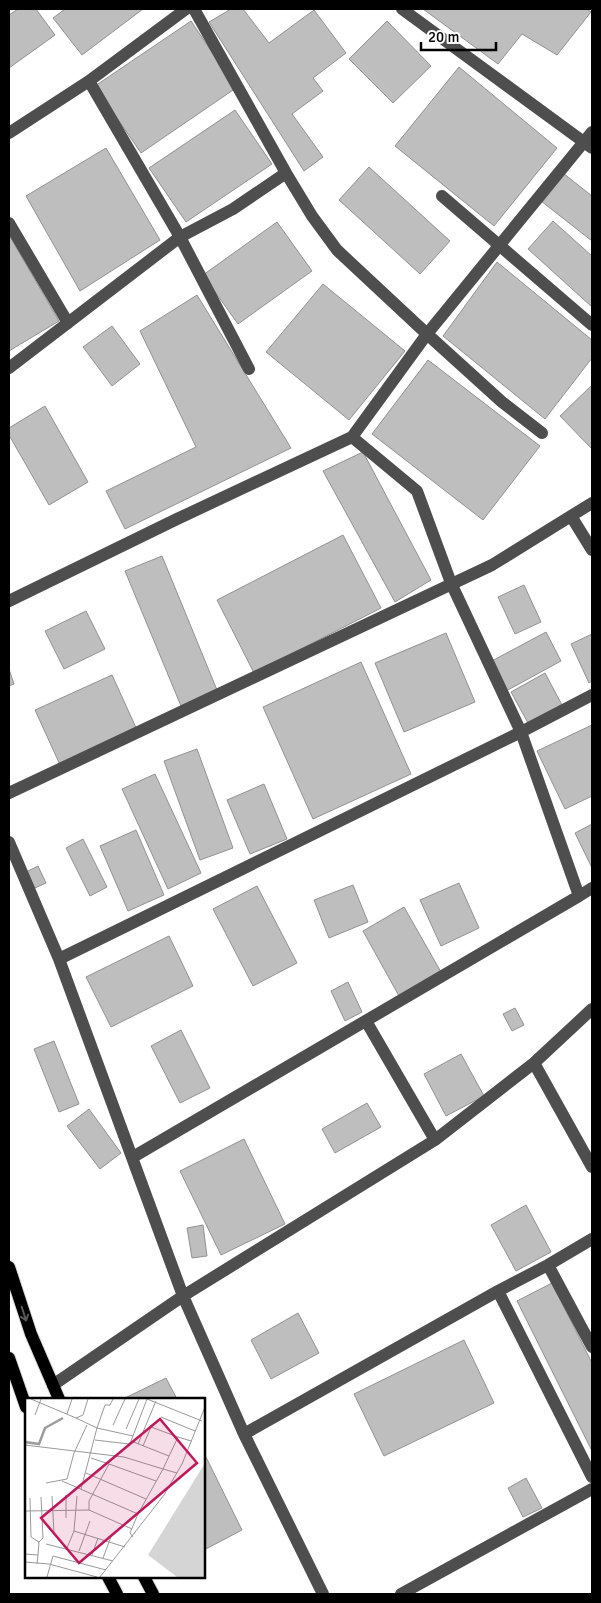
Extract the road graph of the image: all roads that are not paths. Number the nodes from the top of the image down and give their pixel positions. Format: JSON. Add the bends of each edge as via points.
{"nodes":[{"id":1,"x":186,"y":9,"type":"edge"},
{"id":2,"x":194,"y":9,"type":"edge"},
{"id":3,"x":402,"y":9,"type":"edge"},
{"id":4,"x":89,"y":81,"type":"junction"},
{"id":5,"x":9,"y":133,"type":"edge"},
{"id":6,"x":590,"y":141,"type":"edge"},
{"id":7,"x":286,"y":173,"type":"junction"},
{"id":8,"x":442,"y":196,"type":"dead end"},
{"id":9,"x":9,"y":223,"type":"edge"},
{"id":10,"x":180,"y":237,"type":"junction"},
{"id":11,"x":500,"y":245,"type":"junction"},
{"id":12,"x":68,"y":323,"type":"junction"},
{"id":13,"x":592,"y":325,"type":"edge"},
{"id":14,"x":427,"y":334,"type":"junction"},
{"id":15,"x":9,"y":368,"type":"edge"},
{"id":16,"x":249,"y":369,"type":"dead end"},
{"id":17,"x":542,"y":433,"type":"dead end"},
{"id":18,"x":352,"y":437,"type":"junction"},
{"id":19,"x":592,"y":503,"type":"edge"},
{"id":20,"x":571,"y":516,"type":"junction"},
{"id":21,"x":592,"y":550,"type":"edge"},
{"id":22,"x":451,"y":583,"type":"junction"},
{"id":23,"x":9,"y":601,"type":"edge"},
{"id":24,"x":592,"y":694,"type":"edge"},
{"id":25,"x":521,"y":732,"type":"junction"},
{"id":26,"x":9,"y":793,"type":"edge"},
{"id":27,"x":9,"y":842,"type":"edge"},
{"id":28,"x":592,"y":888,"type":"edge"},
{"id":29,"x":579,"y":896,"type":"junction"},
{"id":30,"x":59,"y":959,"type":"junction"},
{"id":31,"x":592,"y":1009,"type":"edge"},
{"id":32,"x":366,"y":1021,"type":"junction"},
{"id":33,"x":534,"y":1063,"type":"junction"},
{"id":34,"x":435,"y":1140,"type":"junction"},
{"id":35,"x":133,"y":1156,"type":"junction"},
{"id":36,"x":592,"y":1167,"type":"edge"},
{"id":37,"x":592,"y":1239,"type":"edge"},
{"id":38,"x":548,"y":1265,"type":"junction"},
{"id":39,"x":9,"y":1267,"type":"edge"},
{"id":40,"x":498,"y":1291,"type":"junction"},
{"id":41,"x":183,"y":1296,"type":"junction"},
{"id":42,"x":592,"y":1348,"type":"edge"},
{"id":43,"x":9,"y":1358,"type":"edge"},
{"id":44,"x":53,"y":1384,"type":"junction"},
{"id":45,"x":59,"y":1398,"type":"edge"},
{"id":46,"x":25,"y":1404,"type":"edge"},
{"id":47,"x":244,"y":1434,"type":"junction"},
{"id":48,"x":592,"y":1477,"type":"edge"},
{"id":49,"x":592,"y":1489,"type":"edge"},
{"id":50,"x":109,"y":1578,"type":"edge"},
{"id":51,"x":145,"y":1578,"type":"edge"},
{"id":52,"x":117,"y":1594,"type":"edge"},
{"id":53,"x":153,"y":1594,"type":"edge"},
{"id":54,"x":323,"y":1594,"type":"edge"},
{"id":55,"x":401,"y":1594,"type":"edge"}],
"edges":[{"from":1,"to":4,"type":"street"},
{"from":2,"to":7,"type":"street"},
{"from":3,"to":6,"type":"street"},
{"from":4,"to":5,"type":"street"},
{"from":4,"to":10,"type":"street"},
{"from":6,"to":11,"type":"street"},
{"from":7,"to":10,"type":"street","via":[[233,209]]},
{"from":7,"to":14,"type":"street","via":[[337,250]]},
{"from":8,"to":11,"type":"street"},
{"from":9,"to":12,"type":"street"},
{"from":10,"to":12,"type":"street"},
{"from":10,"to":16,"type":"street"},
{"from":11,"to":13,"type":"street"},
{"from":11,"to":14,"type":"street"},
{"from":12,"to":15,"type":"street"},
{"from":14,"to":17,"type":"street","via":[[502,402]]},
{"from":14,"to":18,"type":"street"},
{"from":18,"to":22,"type":"street","via":[[417,491]]},
{"from":18,"to":23,"type":"street","via":[[185,514]]},
{"from":19,"to":20,"type":"street"},
{"from":20,"to":21,"type":"street"},
{"from":20,"to":22,"type":"street","via":[[492,565]]},
{"from":22,"to":25,"type":"street"},
{"from":22,"to":26,"type":"street"},
{"from":24,"to":25,"type":"street"},
{"from":25,"to":29,"type":"street"},
{"from":25,"to":30,"type":"street"},
{"from":27,"to":30,"type":"street"},
{"from":28,"to":29,"type":"street"},
{"from":29,"to":32,"type":"street"},
{"from":30,"to":35,"type":"street"},
{"from":31,"to":33,"type":"street"},
{"from":32,"to":34,"type":"street"},
{"from":32,"to":35,"type":"street"},
{"from":33,"to":34,"type":"street"},
{"from":33,"to":36,"type":"street"},
{"from":34,"to":41,"type":"street"},
{"from":35,"to":41,"type":"street"},
{"from":37,"to":38,"type":"street"},
{"from":38,"to":40,"type":"street"},
{"from":38,"to":42,"type":"street"},
{"from":39,"to":44,"type":"main road","one_way":true,"via":[[31,1334]]},
{"from":40,"to":47,"type":"street"},
{"from":40,"to":48,"type":"street"},
{"from":41,"to":44,"type":"street"},
{"from":41,"to":47,"type":"street"},
{"from":43,"to":46,"type":"main road"},
{"from":44,"to":45,"type":"main road"},
{"from":47,"to":54,"type":"street"},
{"from":49,"to":55,"type":"street"},
{"from":50,"to":52,"type":"main road"},
{"from":51,"to":53,"type":"main road"}]}
